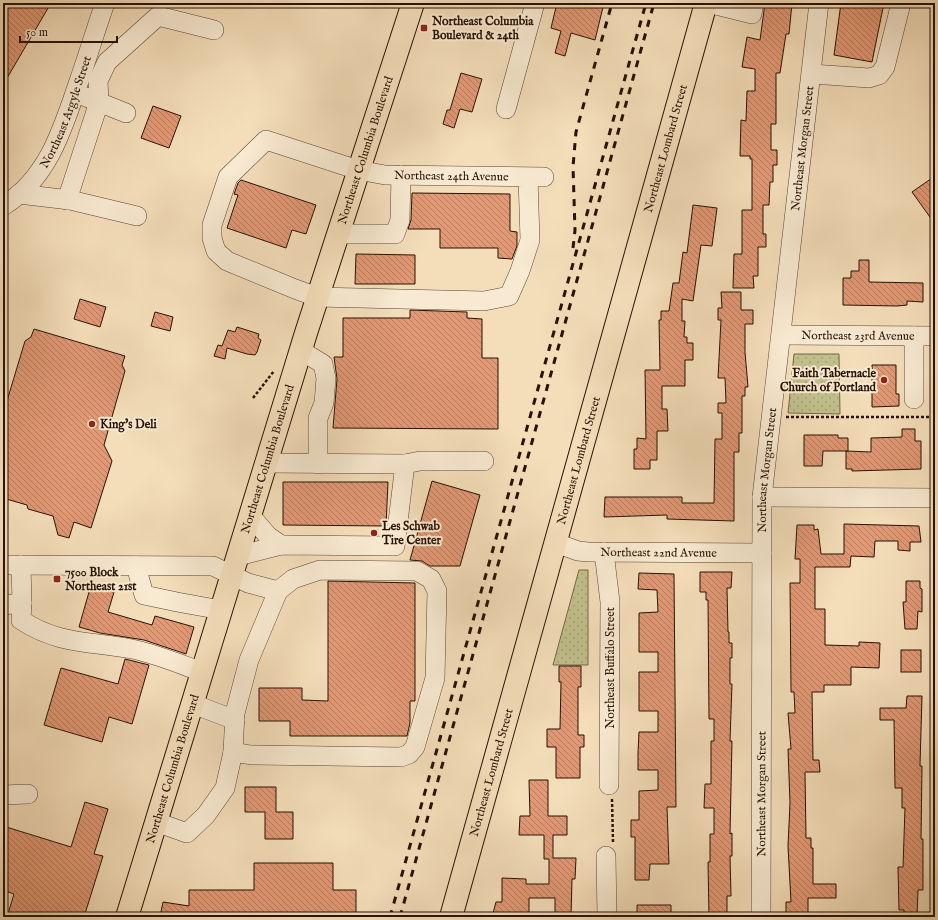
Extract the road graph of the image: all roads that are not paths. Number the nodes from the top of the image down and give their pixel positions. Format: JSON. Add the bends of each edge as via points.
{"nodes":[{"id":1,"x":105,"y":3,"type":"edge"},
{"id":2,"x":413,"y":3,"type":"edge"},
{"id":3,"x":535,"y":3,"type":"edge"},
{"id":4,"x":707,"y":3,"type":"edge"},
{"id":5,"x":754,"y":3,"type":"edge"},
{"id":6,"x":819,"y":3,"type":"edge"},
{"id":7,"x":900,"y":3,"type":"edge"},
{"id":8,"x":214,"y":30,"type":"dead end"},
{"id":9,"x":812,"y":74,"type":"junction"},
{"id":10,"x":75,"y":93,"type":"junction"},
{"id":11,"x":98,"y":102,"type":"junction"},
{"id":12,"x":506,"y":109,"type":"dead end"},
{"id":13,"x":126,"y":112,"type":"dead end"},
{"id":14,"x":358,"y":170,"type":"junction"},
{"id":15,"x":400,"y":175,"type":"junction"},
{"id":16,"x":18,"y":194,"type":"junction"},
{"id":17,"x":68,"y":200,"type":"junction"},
{"id":18,"x":3,"y":206,"type":"edge"},
{"id":19,"x":137,"y":216,"type":"dead end"},
{"id":20,"x":337,"y":234,"type":"junction"},
{"id":21,"x":317,"y":297,"type":"junction"},
{"id":22,"x":781,"y":335,"type":"junction"},
{"id":23,"x":914,"y":336,"type":"junction"},
{"id":24,"x":935,"y":336,"type":"edge"},
{"id":25,"x":300,"y":350,"type":"junction"},
{"id":26,"x":914,"y":399,"type":"dead end"},
{"id":27,"x":484,"y":462,"type":"dead end"},
{"id":28,"x":266,"y":463,"type":"junction"},
{"id":29,"x":318,"y":464,"type":"junction"},
{"id":30,"x":405,"y":464,"type":"junction"},
{"id":31,"x":762,"y":497,"type":"junction"},
{"id":32,"x":935,"y":498,"type":"edge"},
{"id":33,"x":250,"y":515,"type":"junction"},
{"id":34,"x":556,"y":543,"type":"junction"},
{"id":35,"x":281,"y":545,"type":"junction"},
{"id":36,"x":604,"y":552,"type":"junction"},
{"id":37,"x":762,"y":553,"type":"junction"},
{"id":38,"x":12,"y":565,"type":"edge"},
{"id":39,"x":136,"y":566,"type":"junction"},
{"id":40,"x":235,"y":566,"type":"junction"},
{"id":41,"x":278,"y":591,"type":"junction"},
{"id":42,"x":22,"y":603,"type":"junction"},
{"id":43,"x":3,"y":605,"type":"edge"},
{"id":44,"x":221,"y":610,"type":"junction"},
{"id":45,"x":202,"y":672,"type":"junction"},
{"id":46,"x":192,"y":704,"type":"junction"},
{"id":47,"x":235,"y":720,"type":"junction"},
{"id":48,"x":233,"y":752,"type":"junction"},
{"id":49,"x":609,"y":785,"type":"road end"},
{"id":50,"x":28,"y":794,"type":"dead end"},
{"id":51,"x":3,"y":795,"type":"edge"},
{"id":52,"x":156,"y":822,"type":"junction"},
{"id":53,"x":606,"y":856,"type":"road end"},
{"id":54,"x":127,"y":917,"type":"edge"},
{"id":55,"x":451,"y":917,"type":"edge"},
{"id":56,"x":607,"y":917,"type":"edge"},
{"id":57,"x":761,"y":917,"type":"edge"}],
"edges":[{"from":1,"to":10,"type":"street","name":"Northeast Argyle Street"},
{"from":2,"to":14,"type":"main road","name":"Northeast Columbia Boulevard"},
{"from":3,"to":12,"type":"street"},
{"from":4,"to":5,"type":"street","via":[[752,14]]},
{"from":4,"to":34,"type":"main road","name":"Northeast Lombard Street"},
{"from":6,"to":9,"type":"street","name":"Northeast Morgan Street"},
{"from":7,"to":9,"type":"street","via":[[885,67],[879,75],[869,78]]},
{"from":8,"to":11,"type":"street","via":[[158,16],[107,62],[98,81]]},
{"from":9,"to":22,"type":"street","name":"Northeast Morgan Street"},
{"from":10,"to":11,"type":"street"},
{"from":10,"to":16,"type":"street","name":"Northeast Argyle Street","via":[[51,155],[39,173]]},
{"from":11,"to":13,"type":"street"},
{"from":11,"to":17,"type":"street"},
{"from":14,"to":15,"type":"street","name":"Northeast 24th Avenue"},
{"from":14,"to":20,"type":"main road","name":"Northeast Columbia Boulevard"},
{"from":14,"to":21,"type":"street","name":"Northeast 24th Avenue","via":[[266,140],[228,177],[212,225],[216,251],[227,261]]},
{"from":15,"to":20,"type":"street","via":[[400,220],[395,234]]},
{"from":15,"to":21,"type":"street","name":"Northeast 24th Avenue","via":[[536,177],[530,240],[509,296],[484,301]]},
{"from":16,"to":17,"type":"street"},
{"from":16,"to":18,"type":"street","name":"Northeast Argyle Street"},
{"from":17,"to":19,"type":"street"},
{"from":20,"to":21,"type":"main road","name":"Northeast Columbia Boulevard"},
{"from":21,"to":25,"type":"main road","name":"Northeast Columbia Boulevard"},
{"from":22,"to":23,"type":"street","name":"Northeast 23rd Avenue"},
{"from":22,"to":31,"type":"street","name":"Northeast Morgan Street"},
{"from":23,"to":24,"type":"street","name":"Northeast 23rd Avenue"},
{"from":23,"to":26,"type":"street"},
{"from":25,"to":28,"type":"main road","name":"Northeast Columbia Boulevard"},
{"from":25,"to":29,"type":"street","via":[[323,364],[326,378],[324,403],[318,418]]},
{"from":27,"to":30,"type":"street","via":[[420,461]]},
{"from":28,"to":29,"type":"street"},
{"from":28,"to":33,"type":"main road","name":"Northeast Columbia Boulevard"},
{"from":29,"to":30,"type":"street"},
{"from":30,"to":35,"type":"street","via":[[395,546]]},
{"from":31,"to":32,"type":"street"},
{"from":31,"to":37,"type":"street","name":"Northeast Morgan Street"},
{"from":33,"to":35,"type":"street","via":[[268,536]]},
{"from":33,"to":40,"type":"main road","name":"Northeast Columbia Boulevard"},
{"from":34,"to":36,"type":"street","name":"Northeast 22nd Avenue","via":[[578,551]]},
{"from":34,"to":55,"type":"main road","name":"Northeast Lombard Street"},
{"from":35,"to":40,"type":"street"},
{"from":36,"to":37,"type":"street","name":"Northeast 22nd Avenue"},
{"from":36,"to":49,"type":"street","name":"Northeast Buffalo Street","via":[[610,602]]},
{"from":37,"to":57,"type":"street","name":"Northeast Morgan Street"},
{"from":38,"to":39,"type":"street"},
{"from":38,"to":42,"type":"street"},
{"from":39,"to":40,"type":"street"},
{"from":39,"to":44,"type":"street","via":[[144,595]]},
{"from":40,"to":41,"type":"street","via":[[248,583]]},
{"from":40,"to":44,"type":"main road","name":"Northeast Columbia Boulevard"},
{"from":41,"to":47,"type":"street","via":[[249,660]]},
{"from":41,"to":48,"type":"street","via":[[293,578],[320,570],[417,571],[431,578],[437,591],[435,678],[415,748],[401,757],[258,756]]},
{"from":42,"to":43,"type":"street"},
{"from":42,"to":45,"type":"street","via":[[21,620],[38,631],[69,641],[133,650]]},
{"from":44,"to":45,"type":"main road","name":"Northeast Columbia Boulevard"},
{"from":45,"to":46,"type":"main road","name":"Northeast Columbia Boulevard"},
{"from":46,"to":47,"type":"street"},
{"from":46,"to":52,"type":"main road","name":"Northeast Columbia Boulevard"},
{"from":47,"to":48,"type":"street"},
{"from":48,"to":52,"type":"street","via":[[225,788],[206,815],[187,833]]},
{"from":50,"to":51,"type":"street"},
{"from":52,"to":54,"type":"main road","name":"Northeast Columbia Boulevard"},
{"from":53,"to":56,"type":"street"}]}
